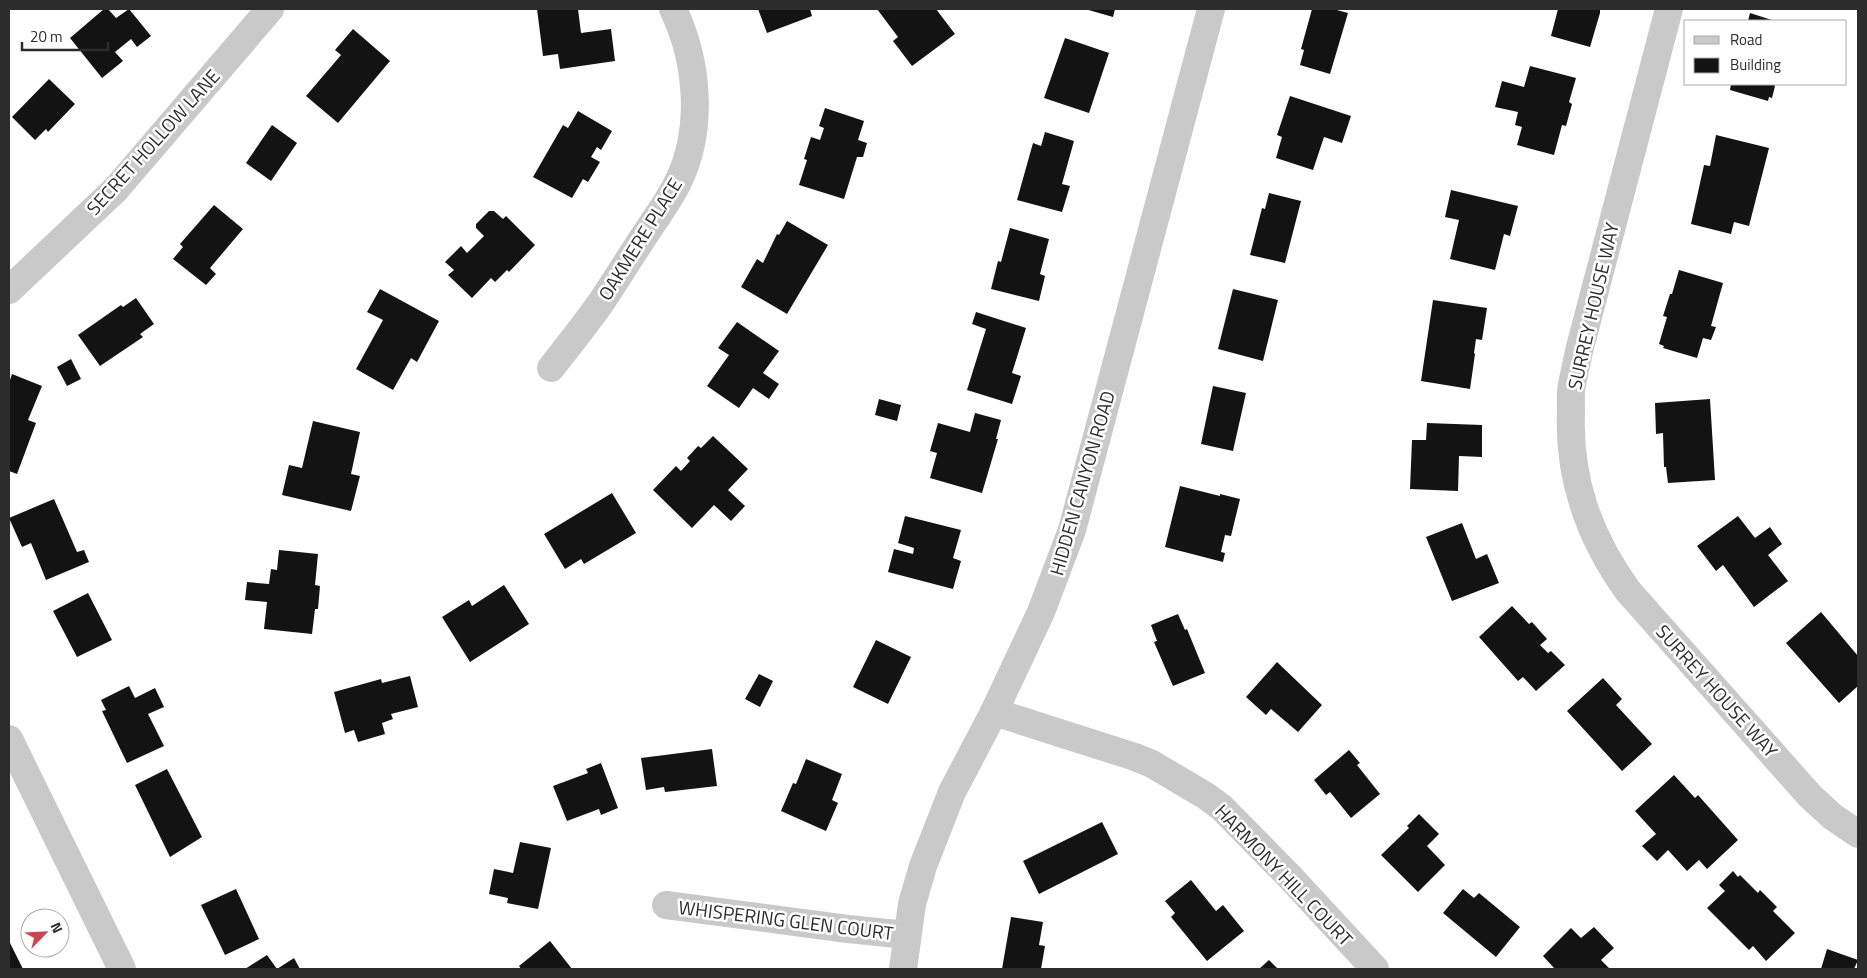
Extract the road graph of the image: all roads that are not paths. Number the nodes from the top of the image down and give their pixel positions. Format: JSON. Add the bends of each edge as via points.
{"nodes":[{"id":1,"x":270,"y":9,"type":"edge"},
{"id":2,"x":673,"y":9,"type":"edge"},
{"id":3,"x":1211,"y":9,"type":"edge"},
{"id":4,"x":1668,"y":9,"type":"edge"},
{"id":5,"x":9,"y":290,"type":"edge"},
{"id":6,"x":551,"y":368,"type":"dead end"},
{"id":7,"x":994,"y":712,"type":"junction"},
{"id":8,"x":9,"y":739,"type":"edge"},
{"id":9,"x":1858,"y":834,"type":"edge"},
{"id":10,"x":666,"y":905,"type":"dead end"},
{"id":11,"x":907,"y":935,"type":"junction"},
{"id":12,"x":122,"y":969,"type":"edge"},
{"id":13,"x":903,"y":969,"type":"edge"},
{"id":14,"x":1375,"y":969,"type":"edge"}],
"edges":[{"from":1,"to":5,"type":"street","name":"SECRET HOLLOW LANE","via":[[116,189]]},
{"from":2,"to":6,"type":"street","name":"OAKMERE PLACE","via":[[685,38],[692,69],[694,90],[689,150],[678,182],[602,301]]},
{"from":3,"to":7,"type":"street","name":"HIDDEN CANYON ROAD","via":[[1072,530],[1041,612]]},
{"from":4,"to":9,"type":"street","name":"SURREY HOUSE WAY","via":[[1572,386],[1570,433],[1581,498],[1592,531],[1628,591],[1810,796]]},
{"from":7,"to":11,"type":"street","name":"HIDDEN CANYON ROAD","via":[[952,792],[922,866]]},
{"from":7,"to":14,"type":"street","name":"HARMONY HILL COURT","via":[[1135,757],[1206,796],[1289,876]]},
{"from":8,"to":12,"type":"street"},
{"from":10,"to":11,"type":"street","name":"WHISPERING GLEN COURT"},
{"from":11,"to":13,"type":"street","name":"HIDDEN CANYON ROAD"}]}
